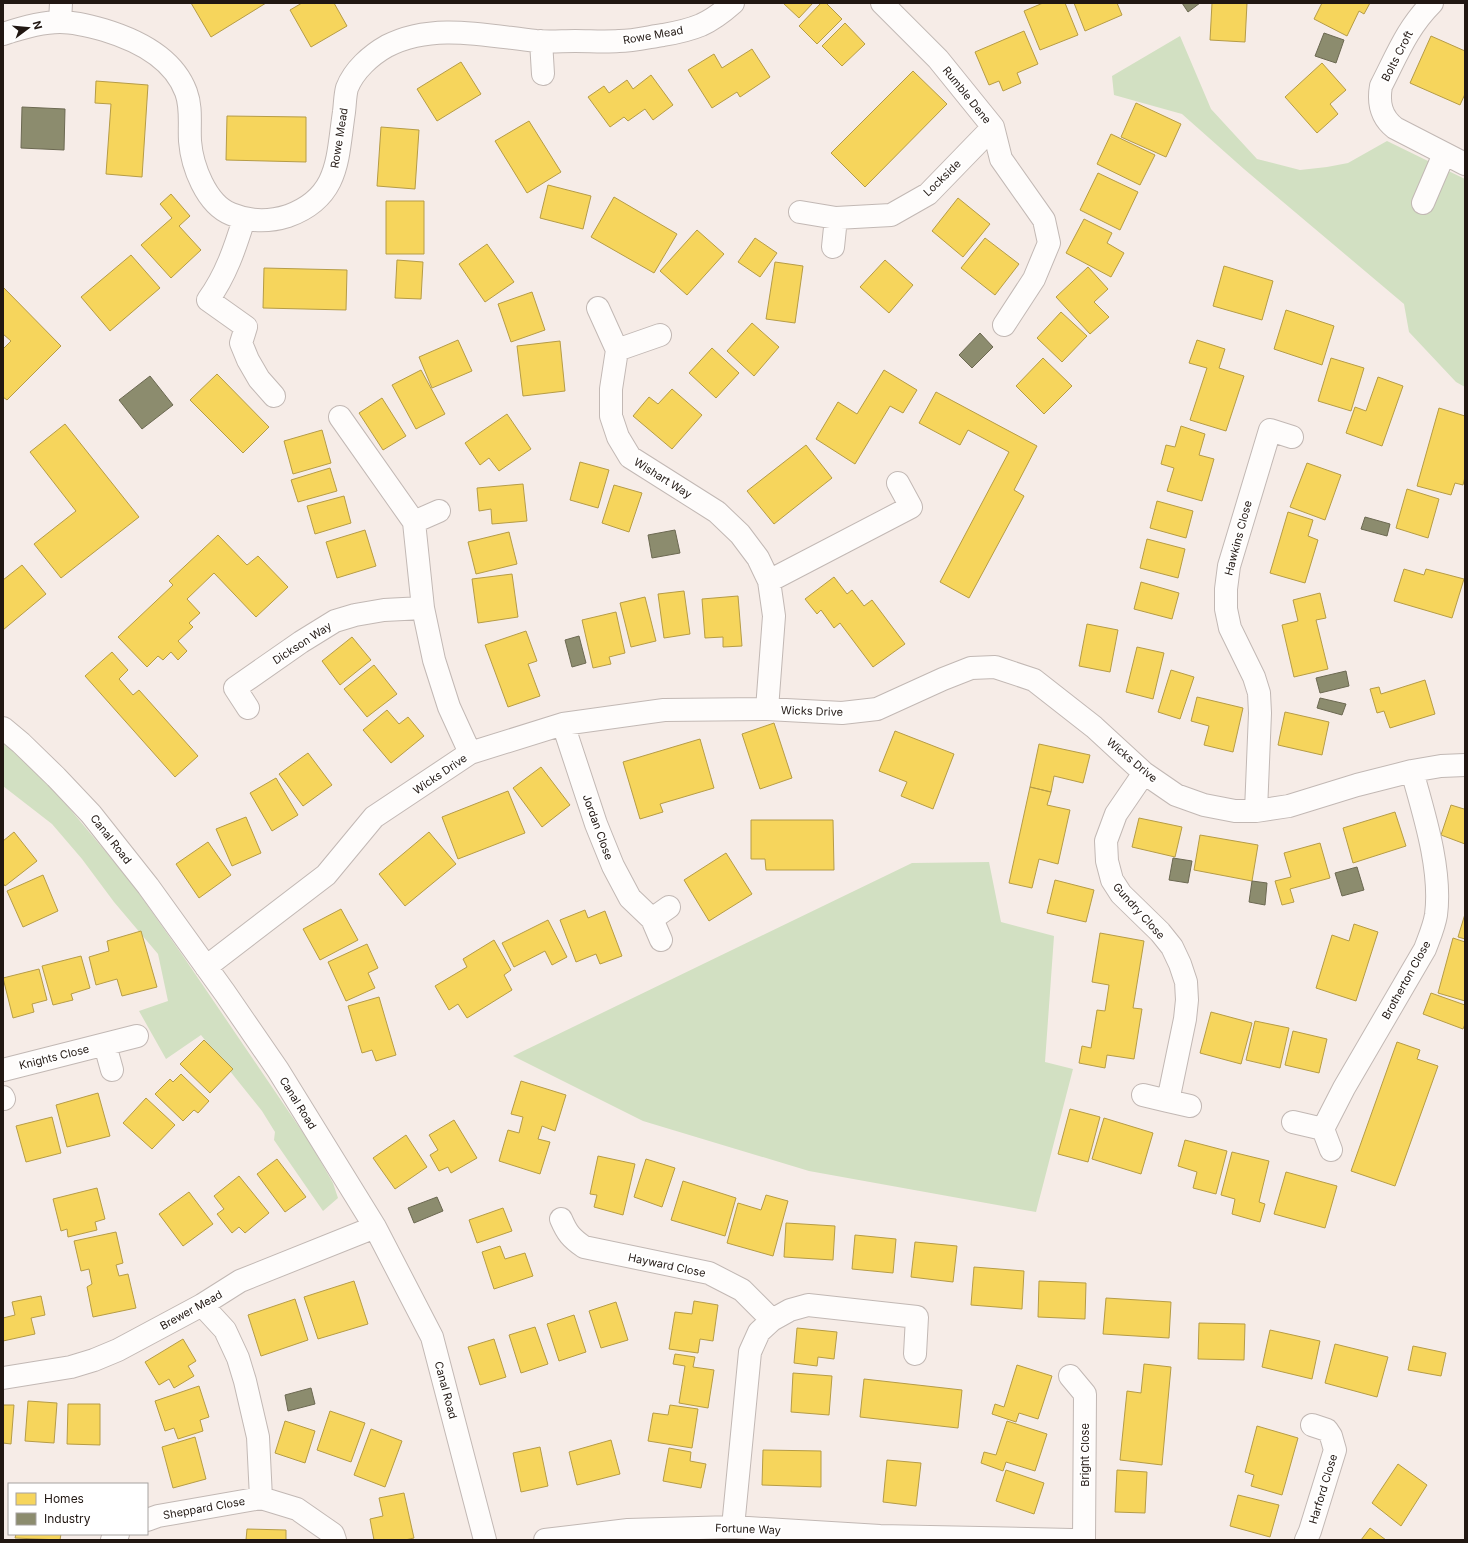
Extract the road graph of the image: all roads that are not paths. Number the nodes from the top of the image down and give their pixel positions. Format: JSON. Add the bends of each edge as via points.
{"nodes":[{"id":1,"x":733,"y":3,"type":"edge"},
{"id":2,"x":882,"y":3,"type":"edge"},
{"id":3,"x":1432,"y":3,"type":"edge"},
{"id":4,"x":61,"y":13,"type":"edge"},
{"id":5,"x":3,"y":34,"type":"edge"},
{"id":6,"x":541,"y":41,"type":"junction"},
{"id":7,"x":543,"y":74,"type":"dead end"},
{"id":8,"x":993,"y":127,"type":"junction"},
{"id":9,"x":1444,"y":154,"type":"junction"},
{"id":10,"x":1465,"y":164,"type":"edge"},
{"id":11,"x":1423,"y":203,"type":"dead end"},
{"id":12,"x":800,"y":212,"type":"dead end"},
{"id":13,"x":836,"y":218,"type":"junction"},
{"id":14,"x":244,"y":219,"type":"junction"},
{"id":15,"x":832,"y":247,"type":"dead end"},
{"id":16,"x":598,"y":308,"type":"dead end"},
{"id":17,"x":1004,"y":325,"type":"dead end"},
{"id":18,"x":660,"y":335,"type":"dead end"},
{"id":19,"x":616,"y":350,"type":"junction"},
{"id":20,"x":274,"y":396,"type":"dead end"},
{"id":21,"x":340,"y":417,"type":"dead end"},
{"id":22,"x":1292,"y":436,"type":"dead end"},
{"id":23,"x":898,"y":483,"type":"dead end"},
{"id":24,"x":439,"y":511,"type":"dead end"},
{"id":25,"x":408,"y":514,"type":"junction"},
{"id":26,"x":769,"y":582,"type":"junction"},
{"id":27,"x":423,"y":608,"type":"junction"},
{"id":28,"x":248,"y":708,"type":"dead end"},
{"id":29,"x":767,"y":709,"type":"junction"},
{"id":30,"x":563,"y":724,"type":"junction"},
{"id":31,"x":3,"y":728,"type":"edge"},
{"id":32,"x":470,"y":753,"type":"junction"},
{"id":33,"x":1465,"y":765,"type":"edge"},
{"id":34,"x":1412,"y":771,"type":"junction"},
{"id":35,"x":1144,"y":773,"type":"junction"},
{"id":36,"x":1256,"y":811,"type":"junction"},
{"id":37,"x":661,"y":940,"type":"dead end"},
{"id":38,"x":206,"y":967,"type":"junction"},
{"id":39,"x":137,"y":1036,"type":"dead end"},
{"id":40,"x":105,"y":1045,"type":"junction"},
{"id":41,"x":3,"y":1070,"type":"edge"},
{"id":42,"x":112,"y":1070,"type":"dead end"},
{"id":43,"x":1143,"y":1095,"type":"dead end"},
{"id":44,"x":1168,"y":1101,"type":"junction"},
{"id":45,"x":1190,"y":1106,"type":"dead end"},
{"id":46,"x":1293,"y":1122,"type":"dead end"},
{"id":47,"x":1323,"y":1129,"type":"junction"},
{"id":48,"x":1331,"y":1150,"type":"dead end"},
{"id":49,"x":561,"y":1219,"type":"dead end"},
{"id":50,"x":375,"y":1227,"type":"junction"},
{"id":51,"x":202,"y":1305,"type":"junction"},
{"id":52,"x":772,"y":1320,"type":"junction"},
{"id":53,"x":915,"y":1354,"type":"dead end"},
{"id":54,"x":1070,"y":1376,"type":"dead end"},
{"id":55,"x":3,"y":1378,"type":"edge"},
{"id":56,"x":1312,"y":1425,"type":"dead end"},
{"id":57,"x":261,"y":1498,"type":"junction"},
{"id":58,"x":148,"y":1520,"type":"edge"},
{"id":59,"x":733,"y":1526,"type":"junction"},
{"id":60,"x":880,"y":1538,"type":"edge"},
{"id":61,"x":335,"y":1540,"type":"edge"},
{"id":62,"x":485,"y":1540,"type":"edge"},
{"id":63,"x":545,"y":1540,"type":"edge"},
{"id":64,"x":1072,"y":1540,"type":"edge"},
{"id":65,"x":1084,"y":1540,"type":"edge"},
{"id":66,"x":1306,"y":1540,"type":"edge"}],
"edges":[{"from":1,"to":6,"type":"street","name":"Rowe Mead","via":[[701,25],[680,32],[621,42]]},
{"from":2,"to":8,"type":"street","name":"Rumble Dene","via":[[938,59]]},
{"from":3,"to":9,"type":"street","name":"Bolts Croft","via":[[1409,30],[1379,95],[1388,122]]},
{"from":4,"to":5,"type":"street","name":"Rowe Mead"},
{"from":4,"to":14,"type":"street","name":"Rowe Mead","via":[[88,26],[127,37],[146,46],[172,69],[186,93],[190,108],[190,142],[198,176],[217,205],[228,213]]},
{"from":6,"to":7,"type":"street"},
{"from":6,"to":14,"type":"street","name":"Rowe Mead","via":[[439,32],[416,36],[388,46],[370,57],[354,74],[347,89],[335,172],[322,193],[313,203],[296,213],[261,221]]},
{"from":8,"to":13,"type":"street","name":"Lockside","via":[[928,194],[891,216]]},
{"from":8,"to":17,"type":"street","name":"Rumble Dene","via":[[1001,159],[1044,220],[1049,243],[1034,279]]},
{"from":9,"to":10,"type":"street","name":"Bolts Croft"},
{"from":9,"to":11,"type":"street"},
{"from":12,"to":13,"type":"street","name":"Lockside"},
{"from":13,"to":15,"type":"street"},
{"from":14,"to":20,"type":"street","via":[[232,257],[208,300],[246,327],[241,343],[259,379]]},
{"from":16,"to":19,"type":"street"},
{"from":18,"to":19,"type":"street"},
{"from":19,"to":26,"type":"street","name":"Wishart Way","via":[[611,389],[611,416],[618,438],[630,457],[717,512],[740,534],[758,558]]},
{"from":21,"to":25,"type":"street"},
{"from":22,"to":36,"type":"street","name":"Hawkins Close","via":[[1270,430],[1228,566],[1226,609],[1230,628],[1259,693]]},
{"from":23,"to":26,"type":"street","via":[[911,507]]},
{"from":24,"to":25,"type":"street"},
{"from":25,"to":27,"type":"street"},
{"from":26,"to":29,"type":"street","name":"Wishart Way","via":[[774,616]]},
{"from":27,"to":28,"type":"street","name":"Dickson Way","via":[[384,610],[335,621],[235,688]]},
{"from":27,"to":32,"type":"street","via":[[436,666],[449,707]]},
{"from":29,"to":30,"type":"street","name":"Wicks Drive","via":[[664,710]]},
{"from":29,"to":35,"type":"street","name":"Wicks Drive","via":[[842,713],[877,709],[971,668],[995,667],[1034,680],[1094,727]]},
{"from":30,"to":32,"type":"street","name":"Wicks Drive"},
{"from":30,"to":37,"type":"street","name":"Jordan Close","via":[[596,824],[613,866],[630,898],[660,913]]},
{"from":31,"to":38,"type":"street","name":"Canal Road","via":[[51,772],[91,814],[148,886]]},
{"from":32,"to":38,"type":"street","name":"Wicks Drive","via":[[374,818],[326,875]]},
{"from":33,"to":34,"type":"street","name":"Wicks Drive"},
{"from":34,"to":36,"type":"street","name":"Wicks Drive","via":[[1289,806]]},
{"from":34,"to":47,"type":"street","name":"Brotherton Close","via":[[1428,831],[1435,870],[1438,894],[1436,915],[1425,949]]},
{"from":35,"to":36,"type":"street","name":"Wicks Drive","via":[[1176,794],[1204,805]]},
{"from":35,"to":44,"type":"street","name":"Gundry Close","via":[[1116,814],[1106,841],[1107,861],[1112,880],[1121,894],[1172,947],[1186,982],[1185,1019]]},
{"from":38,"to":50,"type":"street","name":"Canal Road","via":[[278,1070]]},
{"from":39,"to":40,"type":"street","name":"Knights Close"},
{"from":40,"to":41,"type":"street","name":"Knights Close"},
{"from":40,"to":42,"type":"street"},
{"from":43,"to":44,"type":"street"},
{"from":44,"to":45,"type":"street"},
{"from":46,"to":47,"type":"street"},
{"from":47,"to":48,"type":"street"},
{"from":49,"to":52,"type":"street","name":"Hayward Close","via":[[566,1232],[584,1247],[709,1273],[742,1290]]},
{"from":50,"to":51,"type":"street","name":"Brewer Mead","via":[[240,1281]]},
{"from":50,"to":62,"type":"street","name":"Canal Road","via":[[432,1337]]},
{"from":51,"to":55,"type":"street","name":"Brewer Mead","via":[[94,1360],[71,1367]]},
{"from":51,"to":57,"type":"street","via":[[225,1330],[238,1358],[258,1437]]},
{"from":52,"to":53,"type":"street","via":[[790,1310],[808,1305],[916,1317]]},
{"from":52,"to":59,"type":"street","via":[[759,1332],[750,1352]]},
{"from":54,"to":65,"type":"street","name":"Bright Close","via":[[1093,1389]]},
{"from":56,"to":66,"type":"street","name":"Harford Close","via":[[1327,1430],[1335,1450]]},
{"from":57,"to":58,"type":"street","name":"Sheppard Close"},
{"from":57,"to":61,"type":"street","name":"Sheppard Close","via":[[297,1509],[333,1534]]},
{"from":59,"to":60,"type":"street","name":"Fortune Way"},
{"from":59,"to":63,"type":"street","name":"Fortune Way","via":[[628,1530]]},
{"from":60,"to":64,"type":"street","name":"Fortune Way"}]}
